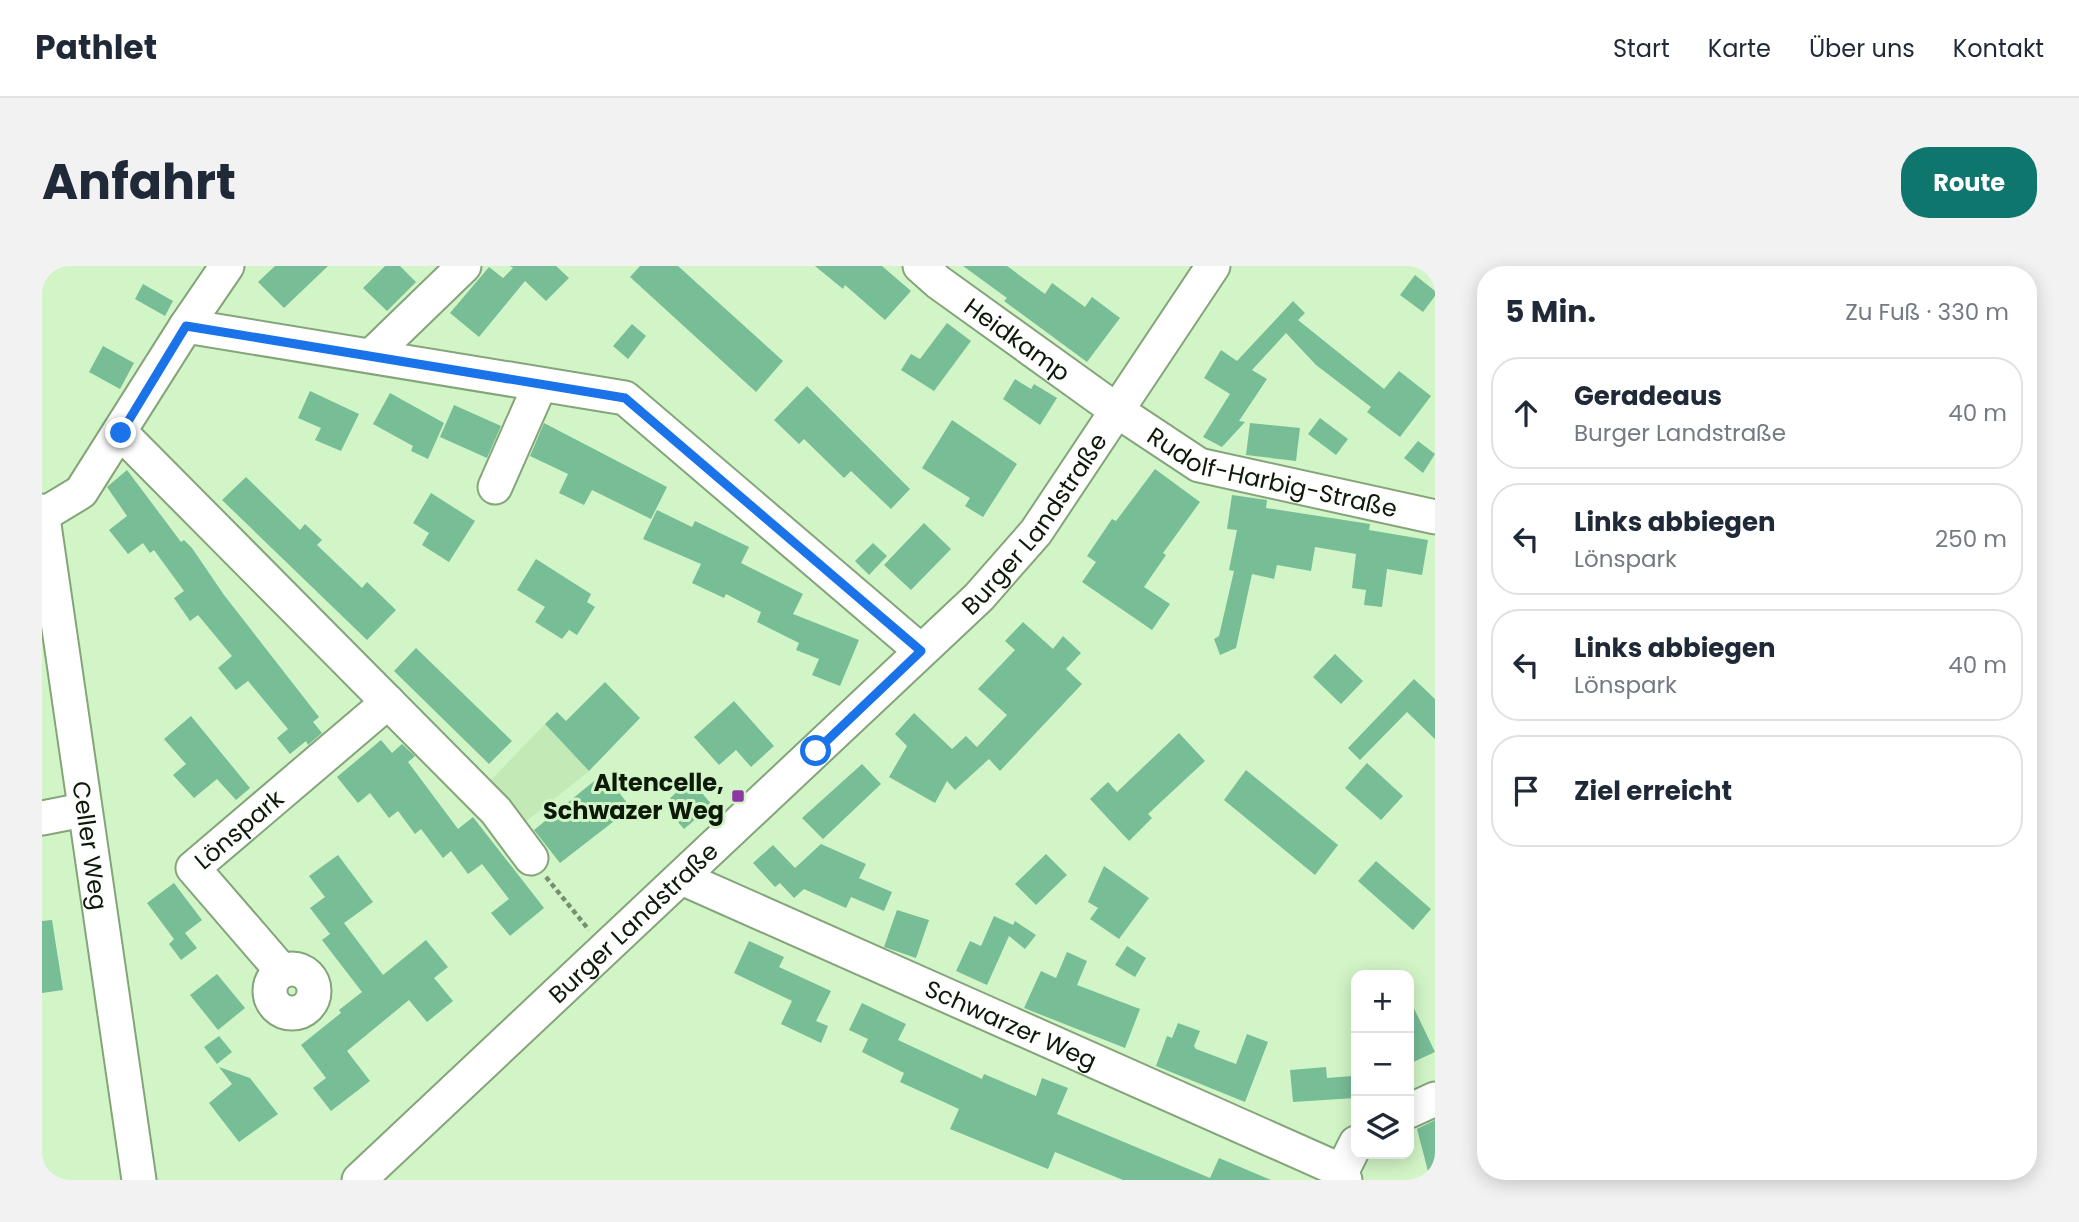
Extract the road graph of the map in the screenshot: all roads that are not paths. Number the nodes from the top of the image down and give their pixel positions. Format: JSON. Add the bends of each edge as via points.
{"nodes":[{"id":1,"x":226,"y":266,"type":"edge"},
{"id":2,"x":464,"y":266,"type":"edge"},
{"id":3,"x":920,"y":266,"type":"edge"},
{"id":4,"x":1213,"y":266,"type":"edge"},
{"id":5,"x":186,"y":326,"type":"junction"},
{"id":6,"x":372,"y":355,"type":"junction"},
{"id":7,"x":540,"y":385,"type":"junction"},
{"id":8,"x":1116,"y":410,"type":"junction"},
{"id":9,"x":121,"y":433,"type":"junction"},
{"id":10,"x":495,"y":487,"type":"dead end"},
{"id":11,"x":42,"y":513,"type":"edge"},
{"id":12,"x":1435,"y":517,"type":"edge"},
{"id":13,"x":921,"y":651,"type":"junction"},
{"id":14,"x":388,"y":702,"type":"junction"},
{"id":15,"x":83,"y":810,"type":"junction"},
{"id":16,"x":42,"y":818,"type":"edge"},
{"id":17,"x":531,"y":858,"type":"road end"},
{"id":18,"x":682,"y":878,"type":"junction"},
{"id":19,"x":282,"y":971,"type":"dead end"},
{"id":20,"x":1435,"y":1099,"type":"edge"},
{"id":21,"x":1414,"y":1109,"type":"edge"},
{"id":22,"x":1348,"y":1165,"type":"edge"},
{"id":23,"x":139,"y":1180,"type":"edge"},
{"id":24,"x":359,"y":1180,"type":"edge"}],
"edges":[{"from":1,"to":5,"type":"street"},
{"from":2,"to":6,"type":"street"},
{"from":3,"to":8,"type":"street","name":"Heidkamp"},
{"from":4,"to":8,"type":"street","name":"Burger Landstraße"},
{"from":5,"to":6,"type":"street"},
{"from":5,"to":9,"type":"street"},
{"from":6,"to":7,"type":"street"},
{"from":7,"to":10,"type":"street"},
{"from":7,"to":13,"type":"street","via":[[625,398]]},
{"from":8,"to":12,"type":"street","name":"Rudolf-Harbig-Straße","via":[[1199,465]]},
{"from":8,"to":13,"type":"street","name":"Burger Landstraße","via":[[1036,532],[979,597]]},
{"from":9,"to":11,"type":"street","via":[[81,492]]},
{"from":9,"to":14,"type":"street"},
{"from":11,"to":15,"type":"street","name":"Celler Weg"},
{"from":13,"to":18,"type":"street","name":"Burger Landstraße"},
{"from":14,"to":17,"type":"street","via":[[496,811]]},
{"from":14,"to":19,"type":"street","name":"Lönspark","via":[[193,868]]},
{"from":15,"to":16,"type":"street"},
{"from":15,"to":23,"type":"street","name":"Celler Weg"},
{"from":18,"to":22,"type":"street","name":"Schwarzer Weg"},
{"from":18,"to":24,"type":"street","name":"Burger Landstraße"},
{"from":20,"to":21,"type":"street"}]}
